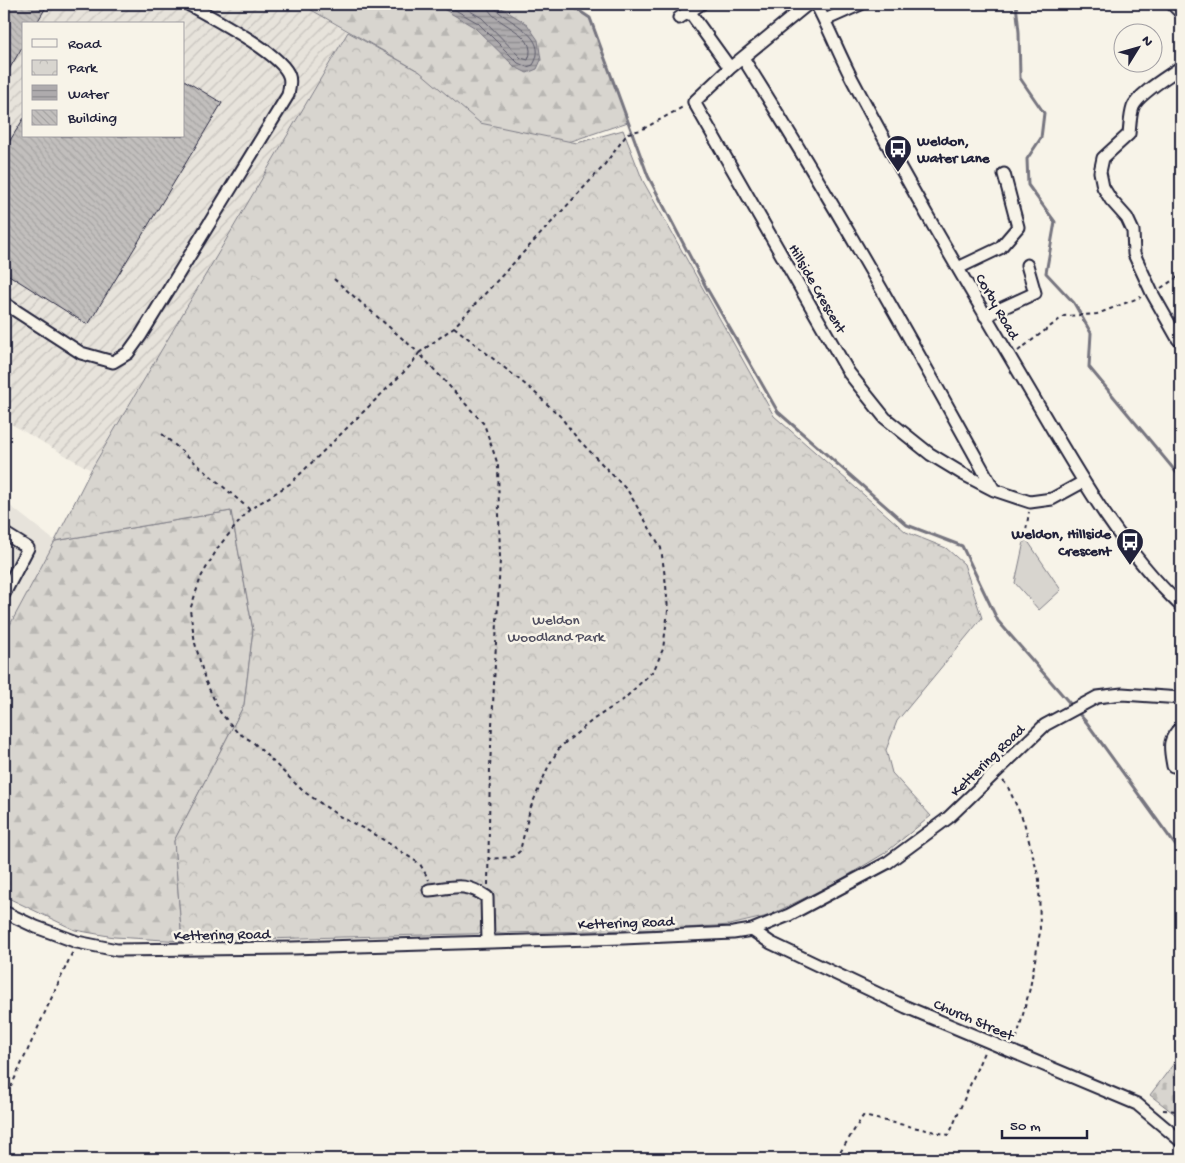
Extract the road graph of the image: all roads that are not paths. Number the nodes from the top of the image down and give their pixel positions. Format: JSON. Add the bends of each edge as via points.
{"nodes":[{"id":1,"x":188,"y":4,"type":"edge"},
{"id":2,"x":701,"y":4,"type":"edge"},
{"id":3,"x":808,"y":4,"type":"edge"},
{"id":4,"x":816,"y":4,"type":"edge"},
{"id":5,"x":861,"y":4,"type":"edge"},
{"id":6,"x":1172,"y":4,"type":"edge"},
{"id":7,"x":689,"y":12,"type":"junction"},
{"id":8,"x":1181,"y":13,"type":"edge"},
{"id":9,"x":679,"y":18,"type":"dead end"},
{"id":10,"x":825,"y":20,"type":"junction"},
{"id":11,"x":743,"y":58,"type":"junction"},
{"id":12,"x":1181,"y":67,"type":"edge"},
{"id":13,"x":730,"y":68,"type":"junction"},
{"id":14,"x":1004,"y":174,"type":"dead end"},
{"id":15,"x":1027,"y":265,"type":"dead end"},
{"id":16,"x":958,"y":268,"type":"junction"},
{"id":17,"x":4,"y":304,"type":"edge"},
{"id":18,"x":985,"y":316,"type":"junction"},
{"id":19,"x":1178,"y":339,"type":"dead end"},
{"id":20,"x":1083,"y":482,"type":"junction"},
{"id":21,"x":994,"y":490,"type":"junction"},
{"id":22,"x":4,"y":533,"type":"edge"},
{"id":23,"x":4,"y":594,"type":"edge"},
{"id":24,"x":1181,"y":606,"type":"edge"},
{"id":25,"x":1181,"y":698,"type":"edge"},
{"id":26,"x":1181,"y":727,"type":"edge"},
{"id":27,"x":1173,"y":766,"type":"dead end"},
{"id":28,"x":429,"y":890,"type":"road end"},
{"id":29,"x":4,"y":912,"type":"edge"},
{"id":30,"x":752,"y":930,"type":"junction"},
{"id":31,"x":488,"y":942,"type":"junction"},
{"id":32,"x":1181,"y":1141,"type":"edge"}],
"edges":[{"from":1,"to":17,"type":"street","via":[[246,38],[283,66],[290,77],[288,96],[128,353],[112,362],[81,353]]},
{"from":2,"to":7,"type":"street"},
{"from":3,"to":11,"type":"street"},
{"from":4,"to":10,"type":"street","name":"Corby Road"},
{"from":5,"to":10,"type":"street"},
{"from":6,"to":8,"type":"street"},
{"from":7,"to":9,"type":"street"},
{"from":7,"to":13,"type":"street"},
{"from":10,"to":16,"type":"street","name":"Corby Road","via":[[851,77]]},
{"from":11,"to":13,"type":"street"},
{"from":11,"to":21,"type":"street","via":[[784,123]]},
{"from":12,"to":19,"type":"street","via":[[1134,105],[1129,134],[1104,158],[1100,172],[1103,187],[1127,218],[1133,232],[1134,254]]},
{"from":13,"to":21,"type":"street","name":"Hillside Crescent","via":[[694,102],[849,373],[885,418],[930,454]]},
{"from":14,"to":16,"type":"street","via":[[1018,227],[1000,248]]},
{"from":15,"to":18,"type":"street","via":[[1035,293]]},
{"from":16,"to":18,"type":"street","name":"Corby Road"},
{"from":18,"to":20,"type":"street","name":"Corby Road"},
{"from":20,"to":21,"type":"street","name":"Hillside Crescent","via":[[1052,499],[1030,502]]},
{"from":20,"to":24,"type":"street","name":"Corby Road","via":[[1118,535]]},
{"from":22,"to":23,"type":"street","via":[[28,548]]},
{"from":25,"to":30,"type":"street","name":"Kettering Road","via":[[1122,694],[1097,697],[1045,725],[948,818],[887,863],[789,915]]},
{"from":26,"to":27,"type":"street","via":[[1170,741]]},
{"from":28,"to":31,"type":"street","via":[[460,886],[475,889],[487,897]]},
{"from":29,"to":31,"type":"street","name":"Kettering Road","via":[[78,942],[117,950]]},
{"from":30,"to":31,"type":"street","name":"Kettering Road"},
{"from":30,"to":32,"type":"street","name":"Church Street","via":[[771,943],[906,1007],[1137,1104]]}]}
